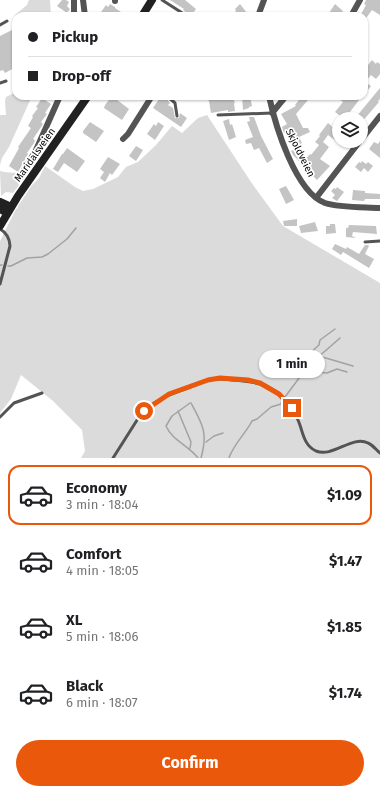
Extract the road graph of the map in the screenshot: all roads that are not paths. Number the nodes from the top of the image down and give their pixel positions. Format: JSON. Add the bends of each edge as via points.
{"nodes":[{"id":1,"x":74,"y":0,"type":"edge"},
{"id":2,"x":83,"y":0,"type":"edge"},
{"id":3,"x":152,"y":0,"type":"edge"},
{"id":4,"x":162,"y":0,"type":"edge"},
{"id":5,"x":264,"y":0,"type":"edge"},
{"id":6,"x":360,"y":0,"type":"edge"},
{"id":7,"x":74,"y":12,"type":"edge"},
{"id":8,"x":84,"y":12,"type":"edge"},
{"id":9,"x":144,"y":12,"type":"edge"},
{"id":10,"x":181,"y":12,"type":"edge"},
{"id":11,"x":260,"y":12,"type":"edge"},
{"id":12,"x":353,"y":12,"type":"edge"},
{"id":13,"x":7,"y":21,"type":"dead end"},
{"id":14,"x":0,"y":25,"type":"edge"},
{"id":15,"x":6,"y":81,"type":"dead end"},
{"id":16,"x":0,"y":83,"type":"edge"},
{"id":17,"x":58,"y":100,"type":"edge"},
{"id":18,"x":85,"y":100,"type":"edge"},
{"id":19,"x":149,"y":100,"type":"edge"},
{"id":20,"x":172,"y":100,"type":"edge"},
{"id":21,"x":270,"y":100,"type":"edge"},
{"id":22,"x":283,"y":100,"type":"edge"},
{"id":23,"x":272,"y":113,"type":"junction"},
{"id":24,"x":218,"y":115,"type":"dead end"},
{"id":25,"x":177,"y":116,"type":"dead end"},
{"id":26,"x":380,"y":116,"type":"edge"},
{"id":27,"x":368,"y":131,"type":"edge"},
{"id":28,"x":124,"y":139,"type":"dead end"},
{"id":29,"x":355,"y":148,"type":"edge"},
{"id":30,"x":22,"y":174,"type":"dead end"},
{"id":31,"x":316,"y":198,"type":"junction"},
{"id":32,"x":0,"y":202,"type":"edge"},
{"id":33,"x":380,"y":208,"type":"edge"},
{"id":34,"x":6,"y":210,"type":"edge"},
{"id":35,"x":0,"y":228,"type":"edge"},
{"id":36,"x":380,"y":241,"type":"edge"},
{"id":37,"x":365,"y":242,"type":"dead end"},
{"id":38,"x":0,"y":284,"type":"edge"},
{"id":39,"x":42,"y":393,"type":"dead end"},
{"id":40,"x":0,"y":417,"type":"edge"},
{"id":41,"x":380,"y":453,"type":"edge"},
{"id":42,"x":112,"y":458,"type":"edge"}],
"edges":[{"from":1,"to":7,"type":"street"},
{"from":2,"to":8,"type":"street"},
{"from":3,"to":9,"type":"main road"},
{"from":4,"to":10,"type":"lane"},
{"from":5,"to":11,"type":"street"},
{"from":6,"to":12,"type":"street"},
{"from":13,"to":14,"type":"lane"},
{"from":15,"to":16,"type":"lane"},
{"from":17,"to":30,"type":"street","via":[[36,150]]},
{"from":18,"to":34,"type":"main road","name":"Maridalsveien"},
{"from":19,"to":28,"type":"street"},
{"from":20,"to":25,"type":"lane","via":[[175,103]]},
{"from":21,"to":23,"type":"street","name":"Skjoldveien"},
{"from":22,"to":23,"type":"street"},
{"from":23,"to":24,"type":"lane"},
{"from":23,"to":31,"type":"street","name":"Skjoldveien","via":[[293,164]]},
{"from":26,"to":27,"type":"street"},
{"from":29,"to":31,"type":"street"},
{"from":31,"to":33,"type":"street","via":[[330,204]]},
{"from":32,"to":34,"type":"main road"},
{"from":34,"to":35,"type":"main road","name":"Maridalsveien"},
{"from":35,"to":38,"type":"lane","via":[[10,242]]},
{"from":36,"to":37,"type":"lane"},
{"from":39,"to":40,"type":"lane","via":[[14,403]]},
{"from":41,"to":42,"type":"lane","via":[[363,442],[356,442],[328,453],[317,452],[306,442],[296,415],[279,394],[253,381],[220,378],[175,392],[154,403],[140,416]]}]}
